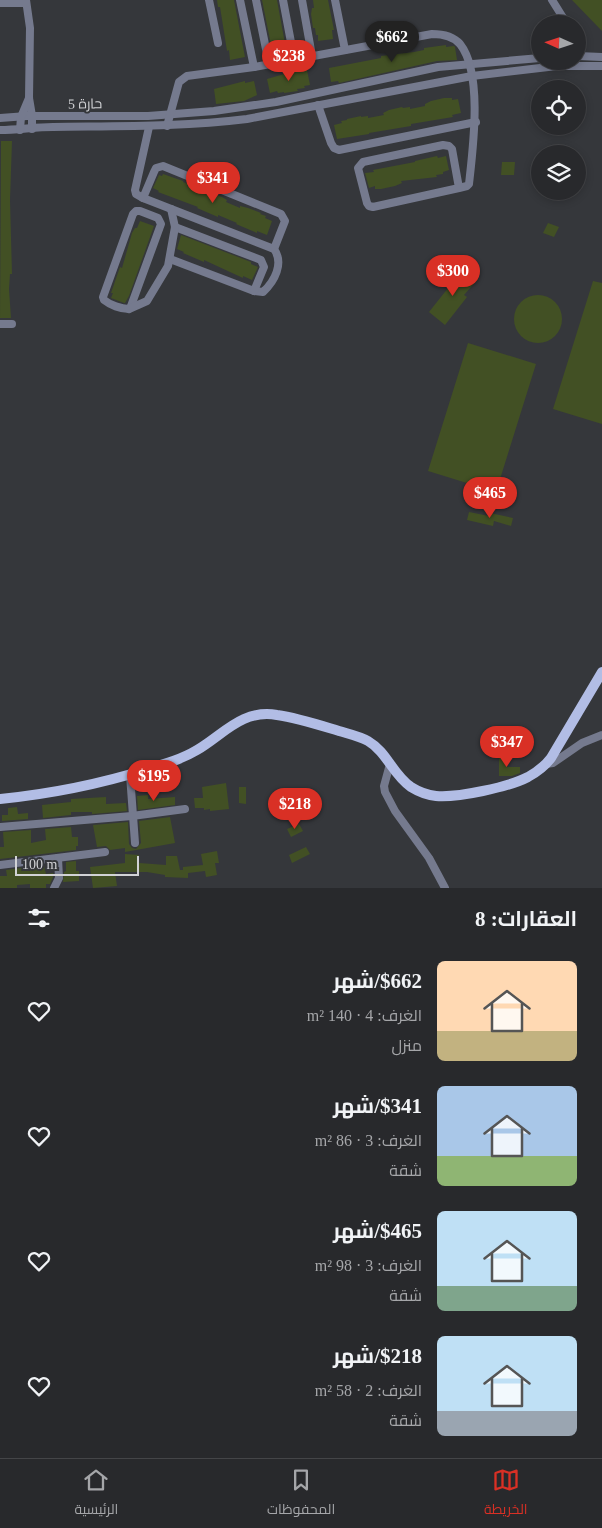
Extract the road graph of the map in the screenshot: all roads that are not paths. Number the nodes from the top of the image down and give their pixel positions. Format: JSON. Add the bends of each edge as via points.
{"nodes":[{"id":1,"x":209,"y":0,"type":"edge"},
{"id":2,"x":240,"y":0,"type":"edge"},
{"id":3,"x":256,"y":0,"type":"edge"},
{"id":4,"x":283,"y":0,"type":"edge"},
{"id":5,"x":302,"y":0,"type":"edge"},
{"id":6,"x":335,"y":0,"type":"edge"},
{"id":7,"x":552,"y":0,"type":"edge"},
{"id":8,"x":26,"y":1,"type":"edge"},
{"id":9,"x":0,"y":3,"type":"edge"},
{"id":10,"x":561,"y":15,"type":"edge"},
{"id":11,"x":218,"y":43,"type":"dead end"},
{"id":12,"x":345,"y":50,"type":"junction"},
{"id":13,"x":294,"y":56,"type":"junction"},
{"id":14,"x":312,"y":56,"type":"junction"},
{"id":15,"x":586,"y":56,"type":"edge"},
{"id":16,"x":602,"y":57,"type":"edge"},
{"id":17,"x":531,"y":59,"type":"edge"},
{"id":18,"x":469,"y":63,"type":"junction"},
{"id":19,"x":586,"y":65,"type":"edge"},
{"id":20,"x":602,"y":66,"type":"edge"},
{"id":21,"x":254,"y":67,"type":"junction"},
{"id":22,"x":531,"y":69,"type":"edge"},
{"id":23,"x":472,"y":76,"type":"junction"},
{"id":24,"x":29,"y":98,"type":"junction"},
{"id":25,"x":318,"y":105,"type":"junction"},
{"id":26,"x":170,"y":114,"type":"junction"},
{"id":27,"x":32,"y":116,"type":"junction"},
{"id":28,"x":21,"y":117,"type":"junction"},
{"id":29,"x":0,"y":118,"type":"edge"},
{"id":30,"x":476,"y":122,"type":"junction"},
{"id":31,"x":167,"y":126,"type":"junction"},
{"id":32,"x":149,"y":127,"type":"junction"},
{"id":33,"x":32,"y":129,"type":"junction"},
{"id":34,"x":0,"y":130,"type":"edge"},
{"id":35,"x":20,"y":130,"type":"junction"},
{"id":36,"x":459,"y":188,"type":"junction"},
{"id":37,"x":143,"y":198,"type":"junction"},
{"id":38,"x":171,"y":209,"type":"junction"},
{"id":39,"x":174,"y":227,"type":"junction"},
{"id":40,"x":274,"y":249,"type":"junction"},
{"id":41,"x":170,"y":259,"type":"junction"},
{"id":42,"x":254,"y":291,"type":"junction"},
{"id":43,"x":129,"y":309,"type":"junction"},
{"id":44,"x":0,"y":324,"type":"edge"},
{"id":45,"x":12,"y":324,"type":"dead end"},
{"id":46,"x":602,"y":672,"type":"edge"},
{"id":47,"x":602,"y":735,"type":"edge"},
{"id":48,"x":390,"y":764,"type":"junction"},
{"id":49,"x":546,"y":764,"type":"junction"},
{"id":50,"x":130,"y":775,"type":"junction"},
{"id":51,"x":0,"y":799,"type":"edge"},
{"id":52,"x":186,"y":810,"type":"dead end"},
{"id":53,"x":132,"y":816,"type":"junction"},
{"id":54,"x":0,"y":827,"type":"edge"},
{"id":55,"x":135,"y":843,"type":"dead end"},
{"id":56,"x":105,"y":852,"type":"dead end"},
{"id":57,"x":58,"y":858,"type":"junction"},
{"id":58,"x":0,"y":865,"type":"edge"},
{"id":59,"x":54,"y":888,"type":"edge"},
{"id":60,"x":445,"y":888,"type":"edge"}],
"edges":[{"from":1,"to":11,"type":"street"},
{"from":2,"to":21,"type":"street"},
{"from":3,"to":13,"type":"street","via":[[267,54],[273,57]]},
{"from":4,"to":13,"type":"street"},
{"from":5,"to":14,"type":"street"},
{"from":6,"to":12,"type":"street"},
{"from":7,"to":10,"type":"street"},
{"from":8,"to":9,"type":"street"},
{"from":8,"to":24,"type":"street","via":[[30,41]]},
{"from":12,"to":14,"type":"street"},
{"from":12,"to":18,"type":"street","via":[[441,34],[459,44]]},
{"from":13,"to":14,"type":"street"},
{"from":13,"to":21,"type":"street"},
{"from":15,"to":16,"type":"street"},
{"from":17,"to":18,"type":"street","name":"حارة 5"},
{"from":18,"to":23,"type":"street"},
{"from":18,"to":26,"type":"street","name":"حارة 5","via":[[427,68],[276,102]]},
{"from":19,"to":20,"type":"street","name":"حارة 5"},
{"from":21,"to":26,"type":"street","via":[[182,78],[178,82]]},
{"from":22,"to":23,"type":"street","name":"حارة 5"},
{"from":23,"to":25,"type":"street","name":"حارة 5"},
{"from":23,"to":30,"type":"street"},
{"from":24,"to":27,"type":"street"},
{"from":24,"to":28,"type":"street"},
{"from":25,"to":30,"type":"street","via":[[331,143],[339,150]]},
{"from":25,"to":31,"type":"street","name":"حارة 5","via":[[247,119]]},
{"from":26,"to":27,"type":"street","name":"حارة 5"},
{"from":26,"to":31,"type":"street"},
{"from":27,"to":28,"type":"street","name":"حارة 5"},
{"from":27,"to":33,"type":"street"},
{"from":28,"to":29,"type":"street","name":"حارة 5"},
{"from":28,"to":35,"type":"street"},
{"from":30,"to":36,"type":"street","via":[[469,184]]},
{"from":31,"to":32,"type":"street","name":"حارة 5"},
{"from":32,"to":33,"type":"street","name":"حارة 5"},
{"from":32,"to":37,"type":"street","via":[[135,190]]},
{"from":33,"to":35,"type":"street","name":"حارة 5"},
{"from":34,"to":35,"type":"street","name":"حارة 5"},
{"from":36,"to":36,"type":"street","via":[[452,149],[443,145],[363,162],[358,168],[369,206],[373,207]]},
{"from":37,"to":38,"type":"street"},
{"from":37,"to":40,"type":"street","via":[[156,168],[163,166],[281,214],[284,221]]},
{"from":38,"to":39,"type":"street"},
{"from":38,"to":40,"type":"street"},
{"from":39,"to":41,"type":"street"},
{"from":39,"to":42,"type":"street","via":[[261,260],[264,267]]},
{"from":40,"to":42,"type":"street","via":[[279,261],[270,286],[263,292]]},
{"from":41,"to":42,"type":"street"},
{"from":41,"to":43,"type":"street","via":[[147,301]]},
{"from":43,"to":43,"type":"street","via":[[161,224],[158,218],[140,211],[133,214],[104,297],[108,303]]},
{"from":44,"to":45,"type":"street"},
{"from":46,"to":49,"type":"main road"},
{"from":47,"to":49,"type":"street"},
{"from":48,"to":49,"type":"main road","via":[[412,788],[437,796],[485,790],[518,781]]},
{"from":48,"to":50,"type":"main road","via":[[375,746],[361,738],[314,723],[261,714],[235,722],[188,755]]},
{"from":48,"to":60,"type":"street","via":[[385,792]]},
{"from":50,"to":51,"type":"main road","via":[[54,792]]},
{"from":50,"to":53,"type":"street"},
{"from":52,"to":53,"type":"street"},
{"from":53,"to":54,"type":"street"},
{"from":53,"to":55,"type":"street"},
{"from":56,"to":57,"type":"street"},
{"from":57,"to":58,"type":"street"},
{"from":57,"to":59,"type":"street","via":[[59,878]]}]}
